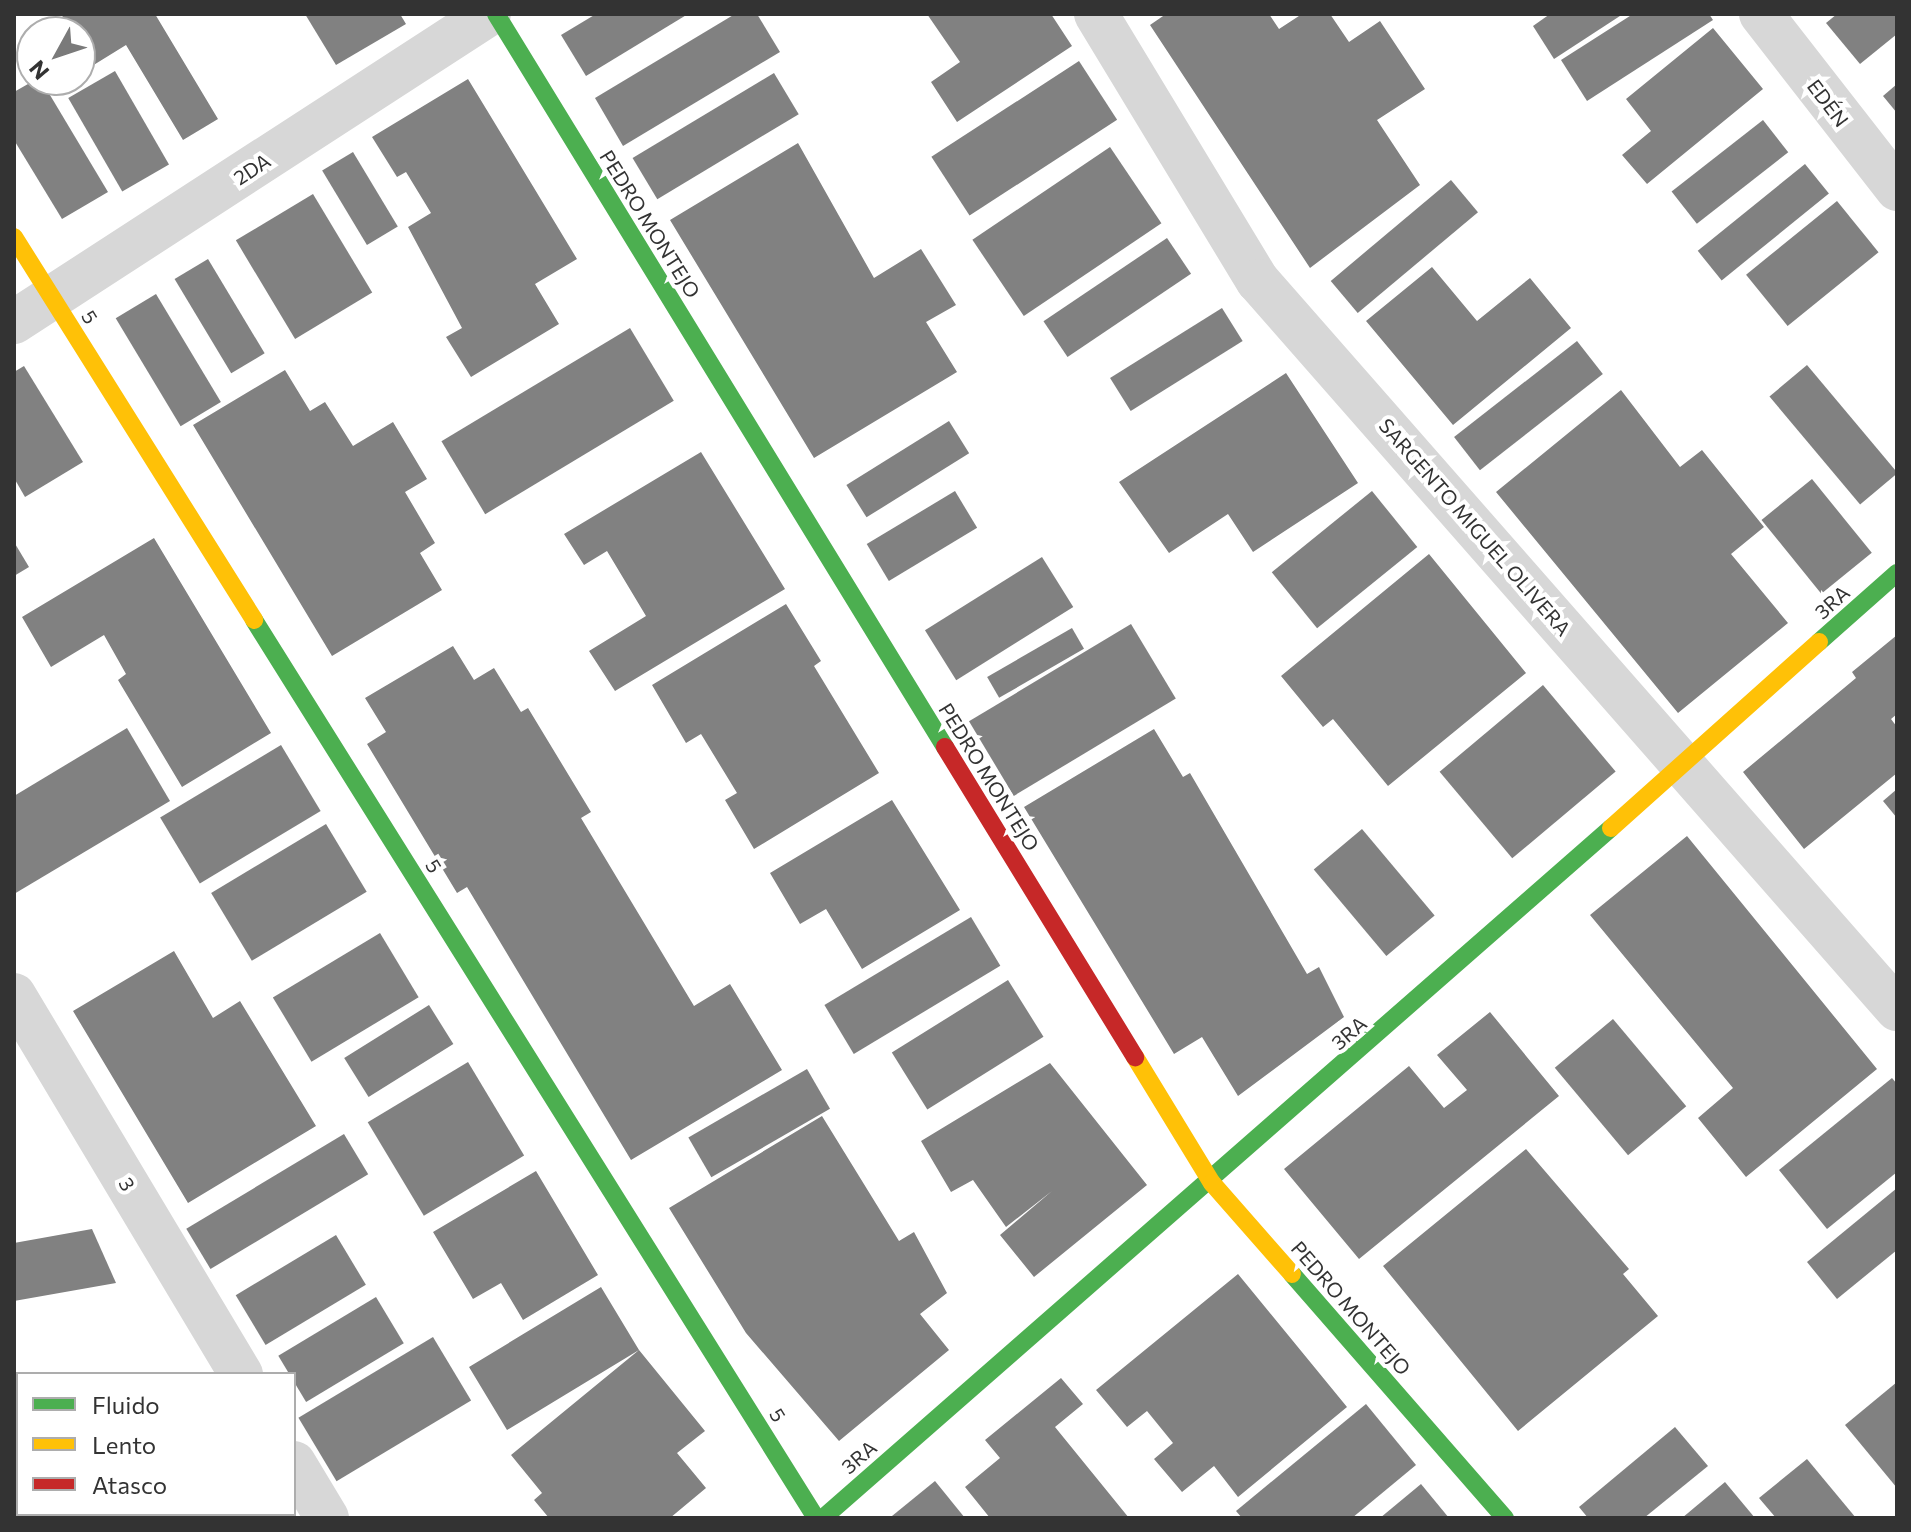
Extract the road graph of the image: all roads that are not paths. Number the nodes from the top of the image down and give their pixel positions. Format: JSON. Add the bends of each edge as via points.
{"nodes":[{"id":1,"x":489,"y":14,"type":"edge"},
{"id":2,"x":496,"y":14,"type":"edge"},
{"id":3,"x":1096,"y":14,"type":"edge"},
{"id":4,"x":1761,"y":14,"type":"edge"},
{"id":5,"x":1897,"y":189,"type":"edge"},
{"id":6,"x":14,"y":237,"type":"edge"},
{"id":7,"x":53,"y":299,"type":"junction"},
{"id":8,"x":14,"y":322,"type":"edge"},
{"id":9,"x":1897,"y":573,"type":"edge"},
{"id":10,"x":1685,"y":765,"type":"junction"},
{"id":11,"x":14,"y":995,"type":"edge"},
{"id":12,"x":1897,"y":1009,"type":"edge"},
{"id":13,"x":1212,"y":1183,"type":"junction"},
{"id":14,"x":240,"y":1372,"type":"edge"},
{"id":15,"x":296,"y":1466,"type":"edge"},
{"id":16,"x":327,"y":1518,"type":"edge"},
{"id":17,"x":816,"y":1518,"type":"edge"},
{"id":18,"x":823,"y":1518,"type":"edge"},
{"id":19,"x":1505,"y":1518,"type":"edge"}],
"edges":[{"from":1,"to":7,"type":"street","name":"2DA"},
{"from":2,"to":13,"type":"street","name":"PEDRO MONTEJO"},
{"from":3,"to":10,"type":"street","name":"SARGENTO MIGUEL OLIVERA","via":[[1258,281]]},
{"from":4,"to":5,"type":"street","name":"EDÉN"},
{"from":6,"to":7,"type":"street","name":"5"},
{"from":7,"to":8,"type":"street","name":"2DA"},
{"from":7,"to":17,"type":"street","name":"5"},
{"from":9,"to":10,"type":"street","name":"3RA"},
{"from":10,"to":12,"type":"street","name":"SARGENTO MIGUEL OLIVERA"},
{"from":10,"to":13,"type":"street","name":"3RA"},
{"from":11,"to":14,"type":"street","name":"3"},
{"from":13,"to":18,"type":"street","name":"3RA"},
{"from":13,"to":19,"type":"street","name":"PEDRO MONTEJO"},
{"from":15,"to":16,"type":"street"}]}
